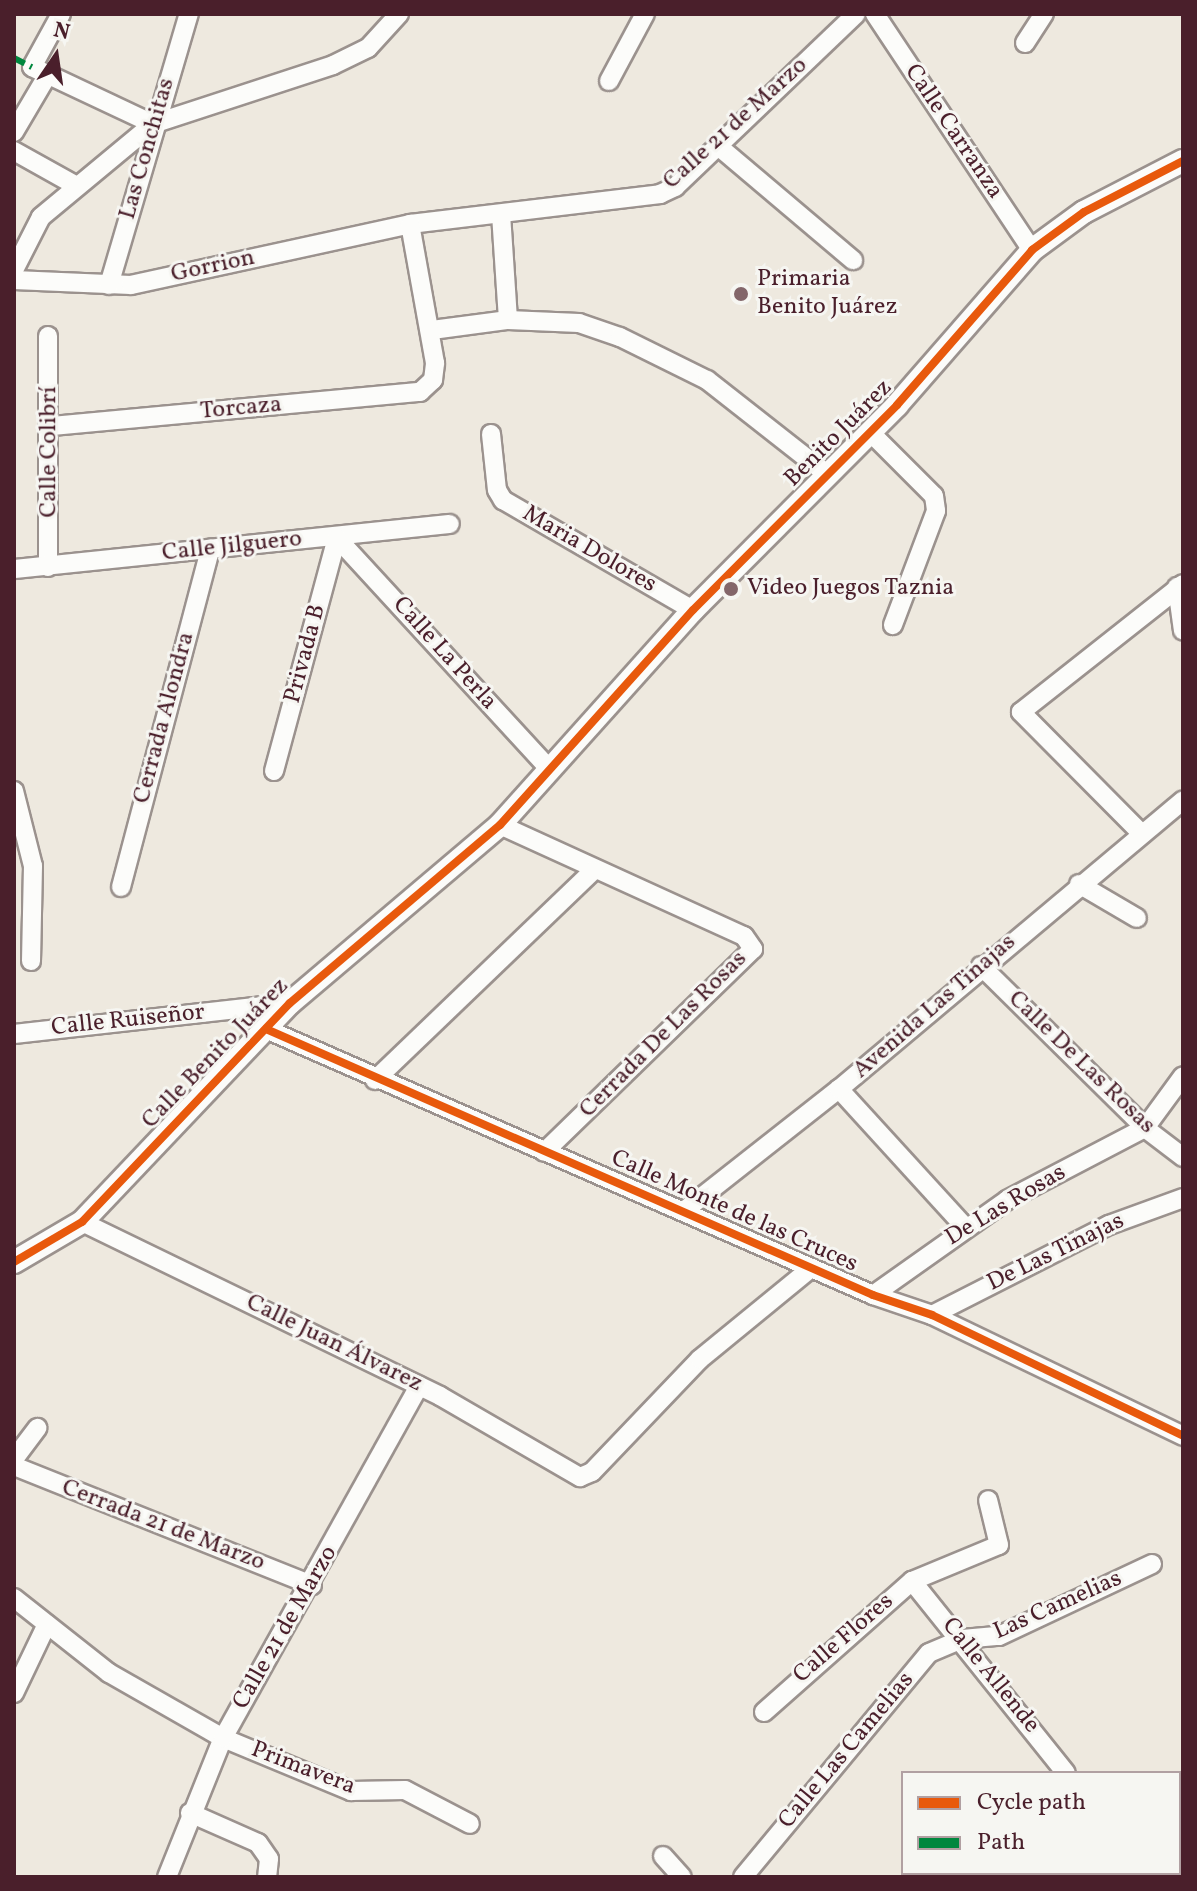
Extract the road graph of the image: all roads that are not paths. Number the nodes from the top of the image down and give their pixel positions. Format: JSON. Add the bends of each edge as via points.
{"nodes":[{"id":1,"x":61,"y":14,"type":"edge"},
{"id":2,"x":189,"y":14,"type":"edge"},
{"id":3,"x":399,"y":14,"type":"edge"},
{"id":4,"x":645,"y":14,"type":"edge"},
{"id":5,"x":856,"y":14,"type":"edge"},
{"id":6,"x":875,"y":14,"type":"edge"},
{"id":7,"x":1044,"y":14,"type":"edge"},
{"id":8,"x":1025,"y":43,"type":"dead end"},
{"id":9,"x":39,"y":71,"type":"junction"},
{"id":10,"x":609,"y":81,"type":"dead end"},
{"id":11,"x":153,"y":124,"type":"junction"},
{"id":12,"x":14,"y":132,"type":"edge"},
{"id":13,"x":718,"y":146,"type":"junction"},
{"id":14,"x":14,"y":151,"type":"edge"},
{"id":15,"x":1183,"y":161,"type":"edge"},
{"id":16,"x":75,"y":185,"type":"junction"},
{"id":17,"x":501,"y":214,"type":"junction"},
{"id":18,"x":410,"y":224,"type":"junction"},
{"id":19,"x":1032,"y":250,"type":"junction"},
{"id":20,"x":853,"y":260,"type":"dead end"},
{"id":21,"x":14,"y":270,"type":"edge"},
{"id":22,"x":14,"y":280,"type":"edge"},
{"id":23,"x":109,"y":285,"type":"junction"},
{"id":24,"x":508,"y":320,"type":"junction"},
{"id":25,"x":432,"y":330,"type":"junction"},
{"id":26,"x":48,"y":336,"type":"dead end"},
{"id":27,"x":52,"y":426,"type":"junction"},
{"id":28,"x":871,"y":433,"type":"junction"},
{"id":29,"x":491,"y":434,"type":"dead end"},
{"id":30,"x":828,"y":475,"type":"junction"},
{"id":31,"x":450,"y":524,"type":"dead end"},
{"id":32,"x":337,"y":538,"type":"junction"},
{"id":33,"x":210,"y":549,"type":"junction"},
{"id":34,"x":48,"y":567,"type":"junction"},
{"id":35,"x":14,"y":569,"type":"edge"},
{"id":36,"x":1180,"y":586,"type":"edge"},
{"id":37,"x":693,"y":610,"type":"junction"},
{"id":38,"x":893,"y":625,"type":"dead end"},
{"id":39,"x":1183,"y":631,"type":"edge"},
{"id":40,"x":550,"y":770,"type":"junction"},
{"id":41,"x":274,"y":771,"type":"dead end"},
{"id":42,"x":14,"y":791,"type":"edge"},
{"id":43,"x":1183,"y":800,"type":"edge"},
{"id":44,"x":500,"y":825,"type":"junction"},
{"id":45,"x":1142,"y":834,"type":"junction"},
{"id":46,"x":594,"y":870,"type":"junction"},
{"id":47,"x":1079,"y":884,"type":"junction"},
{"id":48,"x":121,"y":887,"type":"dead end"},
{"id":49,"x":1137,"y":918,"type":"dead end"},
{"id":50,"x":31,"y":961,"type":"dead end"},
{"id":51,"x":981,"y":966,"type":"junction"},
{"id":52,"x":290,"y":1003,"type":"junction"},
{"id":53,"x":266,"y":1029,"type":"junction"},
{"id":54,"x":14,"y":1034,"type":"edge"},
{"id":55,"x":1183,"y":1076,"type":"edge"},
{"id":56,"x":375,"y":1080,"type":"junction"},
{"id":57,"x":839,"y":1089,"type":"junction"},
{"id":58,"x":1145,"y":1128,"type":"junction"},
{"id":59,"x":544,"y":1152,"type":"junction"},
{"id":60,"x":1183,"y":1157,"type":"edge"},
{"id":61,"x":1183,"y":1198,"type":"edge"},
{"id":62,"x":685,"y":1210,"type":"junction"},
{"id":63,"x":82,"y":1222,"type":"junction"},
{"id":64,"x":965,"y":1227,"type":"junction"},
{"id":65,"x":14,"y":1262,"type":"edge"},
{"id":66,"x":811,"y":1268,"type":"junction"},
{"id":67,"x":873,"y":1295,"type":"junction"},
{"id":68,"x":932,"y":1315,"type":"junction"},
{"id":69,"x":419,"y":1386,"type":"junction"},
{"id":70,"x":37,"y":1428,"type":"dead end"},
{"id":71,"x":1183,"y":1436,"type":"edge"},
{"id":72,"x":14,"y":1459,"type":"edge"},
{"id":73,"x":14,"y":1466,"type":"edge"},
{"id":74,"x":988,"y":1500,"type":"dead end"},
{"id":75,"x":1152,"y":1564,"type":"dead end"},
{"id":76,"x":912,"y":1581,"type":"junction"},
{"id":77,"x":312,"y":1585,"type":"junction"},
{"id":78,"x":14,"y":1598,"type":"edge"},
{"id":79,"x":47,"y":1624,"type":"junction"},
{"id":80,"x":962,"y":1639,"type":"junction"},
{"id":81,"x":14,"y":1693,"type":"edge"},
{"id":82,"x":764,"y":1712,"type":"dead end"},
{"id":83,"x":223,"y":1738,"type":"junction"},
{"id":84,"x":1064,"y":1771,"type":"edge"},
{"id":85,"x":190,"y":1813,"type":"junction"},
{"id":86,"x":470,"y":1824,"type":"dead end"},
{"id":87,"x":663,"y":1856,"type":"dead end"},
{"id":88,"x":167,"y":1877,"type":"edge"},
{"id":89,"x":267,"y":1877,"type":"edge"},
{"id":90,"x":682,"y":1877,"type":"edge"},
{"id":91,"x":743,"y":1877,"type":"edge"}],
"edges":[{"from":1,"to":9,"type":"street"},
{"from":2,"to":11,"type":"street","name":"Las Conchitas"},
{"from":3,"to":11,"type":"street","via":[[368,48],[333,65]]},
{"from":4,"to":10,"type":"street"},
{"from":5,"to":13,"type":"street","name":"Calle 21 de Marzo"},
{"from":6,"to":19,"type":"street","name":"Calle Carranza"},
{"from":7,"to":8,"type":"street"},
{"from":9,"to":11,"type":"street"},
{"from":9,"to":12,"type":"street"},
{"from":11,"to":16,"type":"street"},
{"from":11,"to":23,"type":"street","name":"Las Conchitas"},
{"from":13,"to":17,"type":"street","name":"Calle 21 de Marzo","via":[[660,194]]},
{"from":13,"to":20,"type":"street"},
{"from":14,"to":16,"type":"street"},
{"from":15,"to":19,"type":"street","name":"Benito Juárez","via":[[1084,212]]},
{"from":16,"to":21,"type":"street","via":[[34,227]]},
{"from":17,"to":18,"type":"street","name":"Calle 21 de Marzo"},
{"from":17,"to":24,"type":"street"},
{"from":18,"to":23,"type":"street","name":"Gorrion","via":[[131,285]]},
{"from":18,"to":25,"type":"street"},
{"from":19,"to":28,"type":"street","name":"Benito Juárez"},
{"from":22,"to":23,"type":"street","name":"Gorrion"},
{"from":24,"to":25,"type":"street"},
{"from":24,"to":30,"type":"street","via":[[579,323],[660,356],[707,380]]},
{"from":25,"to":27,"type":"street","name":"Torcaza","via":[[435,363],[429,387],[420,392]]},
{"from":26,"to":27,"type":"street","name":"Calle Colibrí"},
{"from":27,"to":34,"type":"street","name":"Calle Colibrí"},
{"from":28,"to":30,"type":"street","name":"Benito Juárez"},
{"from":28,"to":38,"type":"street","via":[[934,496],[936,511]]},
{"from":29,"to":37,"type":"street","name":"Maria Dolores","via":[[497,490],[503,500]]},
{"from":30,"to":37,"type":"street","name":"Benito Juárez"},
{"from":31,"to":32,"type":"street","name":"Calle Jilguero"},
{"from":32,"to":33,"type":"street","name":"Calle Jilguero"},
{"from":32,"to":40,"type":"street","name":"Calle La Perla"},
{"from":32,"to":41,"type":"street","name":"Privada B"},
{"from":33,"to":34,"type":"street","name":"Calle Jilguero"},
{"from":33,"to":48,"type":"street","name":"Cerrada Alondra"},
{"from":34,"to":35,"type":"street","name":"Calle Jilguero"},
{"from":36,"to":39,"type":"street"},
{"from":36,"to":45,"type":"street","via":[[1021,712]]},
{"from":37,"to":40,"type":"street","name":"Benito Juárez"},
{"from":40,"to":44,"type":"street","name":"Calle Benito Juárez"},
{"from":42,"to":50,"type":"street","via":[[33,866]]},
{"from":43,"to":45,"type":"street","name":"Avenida Las Tinajas"},
{"from":44,"to":46,"type":"street","name":"Cerrada De Las Rosas"},
{"from":44,"to":52,"type":"street","name":"Calle Benito Juárez"},
{"from":45,"to":47,"type":"street","name":"Avenida Las Tinajas"},
{"from":46,"to":56,"type":"street"},
{"from":46,"to":59,"type":"street","name":"Cerrada De Las Rosas","via":[[744,936],[753,949]]},
{"from":47,"to":49,"type":"street"},
{"from":47,"to":51,"type":"street","name":"Avenida Las Tinajas"},
{"from":51,"to":57,"type":"street","name":"Avenida Las Tinajas"},
{"from":51,"to":58,"type":"street","name":"Calle De Las Rosas"},
{"from":52,"to":53,"type":"street","name":"Calle Benito Juárez"},
{"from":52,"to":54,"type":"street","name":"Calle Ruiseñor"},
{"from":53,"to":56,"type":"street","name":"Calle Monte de las Cruces"},
{"from":53,"to":63,"type":"street","name":"Calle Benito Juárez"},
{"from":55,"to":58,"type":"street"},
{"from":56,"to":59,"type":"street","name":"Calle Monte de las Cruces"},
{"from":57,"to":62,"type":"street","name":"Avenida Las Tinajas"},
{"from":57,"to":64,"type":"street"},
{"from":58,"to":60,"type":"street","name":"Calle De Las Rosas"},
{"from":58,"to":64,"type":"street","name":"De Las Rosas"},
{"from":59,"to":62,"type":"street","name":"Calle Monte de las Cruces"},
{"from":61,"to":68,"type":"street","name":"De Las Tinajas","via":[[1109,1225]]},
{"from":62,"to":66,"type":"street","name":"Calle Monte de las Cruces"},
{"from":63,"to":65,"type":"street","name":"Calle Benito Juárez"},
{"from":63,"to":69,"type":"street","name":"Calle Juan Álvarez"},
{"from":64,"to":67,"type":"street","name":"De Las Rosas"},
{"from":66,"to":67,"type":"street","name":"Calle Monte de las Cruces"},
{"from":66,"to":69,"type":"street","name":"Calle Juan Álvarez","via":[[700,1359],[592,1472],[580,1477]]},
{"from":67,"to":68,"type":"street","name":"Calle Monte de las Cruces"},
{"from":68,"to":71,"type":"street","name":"Calle Monte de las Cruces"},
{"from":69,"to":77,"type":"street","name":"Calle 21 de Marzo"},
{"from":70,"to":72,"type":"street"},
{"from":73,"to":77,"type":"street","name":"Cerrada 21 de Marzo"},
{"from":74,"to":76,"type":"street","via":[[999,1545]]},
{"from":75,"to":80,"type":"street","name":"Las Camelias","via":[[999,1636]]},
{"from":76,"to":80,"type":"street","name":"Calle Allende"},
{"from":76,"to":82,"type":"street","name":"Calle Flores"},
{"from":77,"to":83,"type":"street","name":"Calle 21 de Marzo"},
{"from":78,"to":79,"type":"street","name":"Primavera"},
{"from":79,"to":81,"type":"street"},
{"from":79,"to":83,"type":"street","name":"Primavera","via":[[109,1673]]},
{"from":80,"to":84,"type":"street","name":"Calle Allende"},
{"from":80,"to":91,"type":"street","name":"Calle Las Camelias","via":[[929,1653]]},
{"from":83,"to":85,"type":"street","name":"Calle 21 de Marzo"},
{"from":83,"to":86,"type":"street","name":"Primavera","via":[[351,1791],[405,1790]]},
{"from":85,"to":88,"type":"street","name":"Calle 21 de Marzo"},
{"from":85,"to":89,"type":"street","via":[[258,1843],[269,1859]]},
{"from":87,"to":90,"type":"street"}]}
